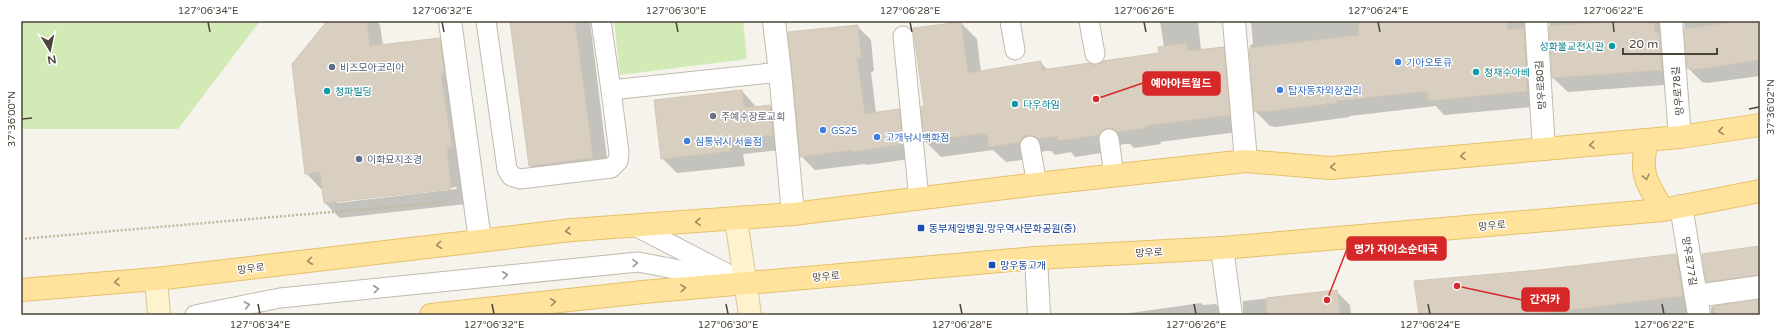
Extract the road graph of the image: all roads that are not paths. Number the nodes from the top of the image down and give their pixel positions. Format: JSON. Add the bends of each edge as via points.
{"nodes":[{"id":1,"x":450,"y":21,"type":"edge"},
{"id":2,"x":486,"y":21,"type":"edge"},
{"id":3,"x":601,"y":21,"type":"edge"},
{"id":4,"x":774,"y":21,"type":"edge"},
{"id":5,"x":1010,"y":21,"type":"edge"},
{"id":6,"x":1089,"y":21,"type":"edge"},
{"id":7,"x":1234,"y":21,"type":"edge"},
{"id":8,"x":1536,"y":21,"type":"edge"},
{"id":9,"x":1671,"y":21,"type":"edge"},
{"id":10,"x":903,"y":36,"type":"dead end"},
{"id":11,"x":1015,"y":50,"type":"dead end"},
{"id":12,"x":1095,"y":54,"type":"dead end"},
{"id":13,"x":780,"y":72,"type":"junction"},
{"id":14,"x":611,"y":90,"type":"junction"},
{"id":15,"x":1760,"y":125,"type":"edge"},
{"id":16,"x":1680,"y":137,"type":"junction"},
{"id":17,"x":1109,"y":139,"type":"dead end"},
{"id":18,"x":1647,"y":140,"type":"junction"},
{"id":19,"x":1030,"y":146,"type":"dead end"},
{"id":20,"x":1544,"y":149,"type":"junction"},
{"id":21,"x":1246,"y":161,"type":"junction"},
{"id":22,"x":1114,"y":176,"type":"junction"},
{"id":23,"x":1037,"y":184,"type":"junction"},
{"id":24,"x":1760,"y":191,"type":"edge"},
{"id":25,"x":919,"y":198,"type":"junction"},
{"id":26,"x":1672,"y":208,"type":"junction"},
{"id":27,"x":793,"y":214,"type":"junction"},
{"id":28,"x":736,"y":219,"type":"junction"},
{"id":29,"x":635,"y":226,"type":"junction"},
{"id":30,"x":480,"y":240,"type":"junction"},
{"id":31,"x":1222,"y":248,"type":"junction"},
{"id":32,"x":1036,"y":258,"type":"junction"},
{"id":33,"x":156,"y":279,"type":"junction"},
{"id":34,"x":745,"y":283,"type":"junction"},
{"id":35,"x":1760,"y":287,"type":"edge"},
{"id":36,"x":21,"y":290,"type":"edge"},
{"id":37,"x":1697,"y":305,"type":"edge"},
{"id":38,"x":159,"y":315,"type":"edge"},
{"id":39,"x":195,"y":315,"type":"edge"},
{"id":40,"x":431,"y":315,"type":"edge"},
{"id":41,"x":750,"y":315,"type":"edge"},
{"id":42,"x":1040,"y":315,"type":"edge"},
{"id":43,"x":1231,"y":315,"type":"edge"}],
"edges":[{"from":1,"to":30,"type":"street"},
{"from":2,"to":14,"type":"lane","via":[[506,169],[511,176],[520,179],[611,168],[618,161],[619,153]]},
{"from":3,"to":14,"type":"lane"},
{"from":4,"to":13,"type":"street"},
{"from":5,"to":11,"type":"lane"},
{"from":6,"to":12,"type":"lane"},
{"from":7,"to":21,"type":"street"},
{"from":8,"to":20,"type":"street","name":"망우로80길"},
{"from":9,"to":16,"type":"street","name":"망우로78길"},
{"from":10,"to":25,"type":"lane"},
{"from":13,"to":14,"type":"lane"},
{"from":13,"to":27,"type":"street"},
{"from":15,"to":16,"type":"main road","name":"망우로","one_way":true},
{"from":16,"to":18,"type":"main road","name":"망우로"},
{"from":17,"to":22,"type":"lane"},
{"from":18,"to":20,"type":"main road","name":"망우로","one_way":true},
{"from":18,"to":26,"type":"main road","one_way":true,"via":[[1643,156],[1644,179]]},
{"from":19,"to":23,"type":"lane"},
{"from":20,"to":21,"type":"main road","name":"망우로","one_way":true,"via":[[1330,168]]},
{"from":21,"to":22,"type":"main road","name":"망우로"},
{"from":22,"to":23,"type":"main road","name":"망우로"},
{"from":23,"to":25,"type":"main road","name":"망우로"},
{"from":24,"to":26,"type":"main road","name":"망우로"},
{"from":25,"to":27,"type":"main road","name":"망우로"},
{"from":26,"to":31,"type":"main road","name":"망우로"},
{"from":26,"to":37,"type":"street","name":"망우로77길"},
{"from":27,"to":28,"type":"main road","name":"망우로"},
{"from":28,"to":29,"type":"main road","name":"망우로","one_way":true},
{"from":28,"to":34,"type":"street"},
{"from":29,"to":30,"type":"main road","name":"망우로","one_way":true},
{"from":29,"to":34,"type":"lane"},
{"from":30,"to":33,"type":"main road","name":"망우로","one_way":true},
{"from":31,"to":32,"type":"main road","name":"망우로"},
{"from":31,"to":43,"type":"street"},
{"from":32,"to":34,"type":"main road","name":"망우로"},
{"from":32,"to":42,"type":"street"},
{"from":33,"to":36,"type":"main road","name":"망우로","one_way":true},
{"from":33,"to":38,"type":"street"},
{"from":39,"to":34,"type":"lane","one_way":true,"via":[[280,298],[638,262]]},
{"from":40,"to":34,"type":"main road","name":"망우로","one_way":true,"via":[[635,292]]},
{"from":34,"to":41,"type":"street"},
{"from":35,"to":37,"type":"street"}]}
